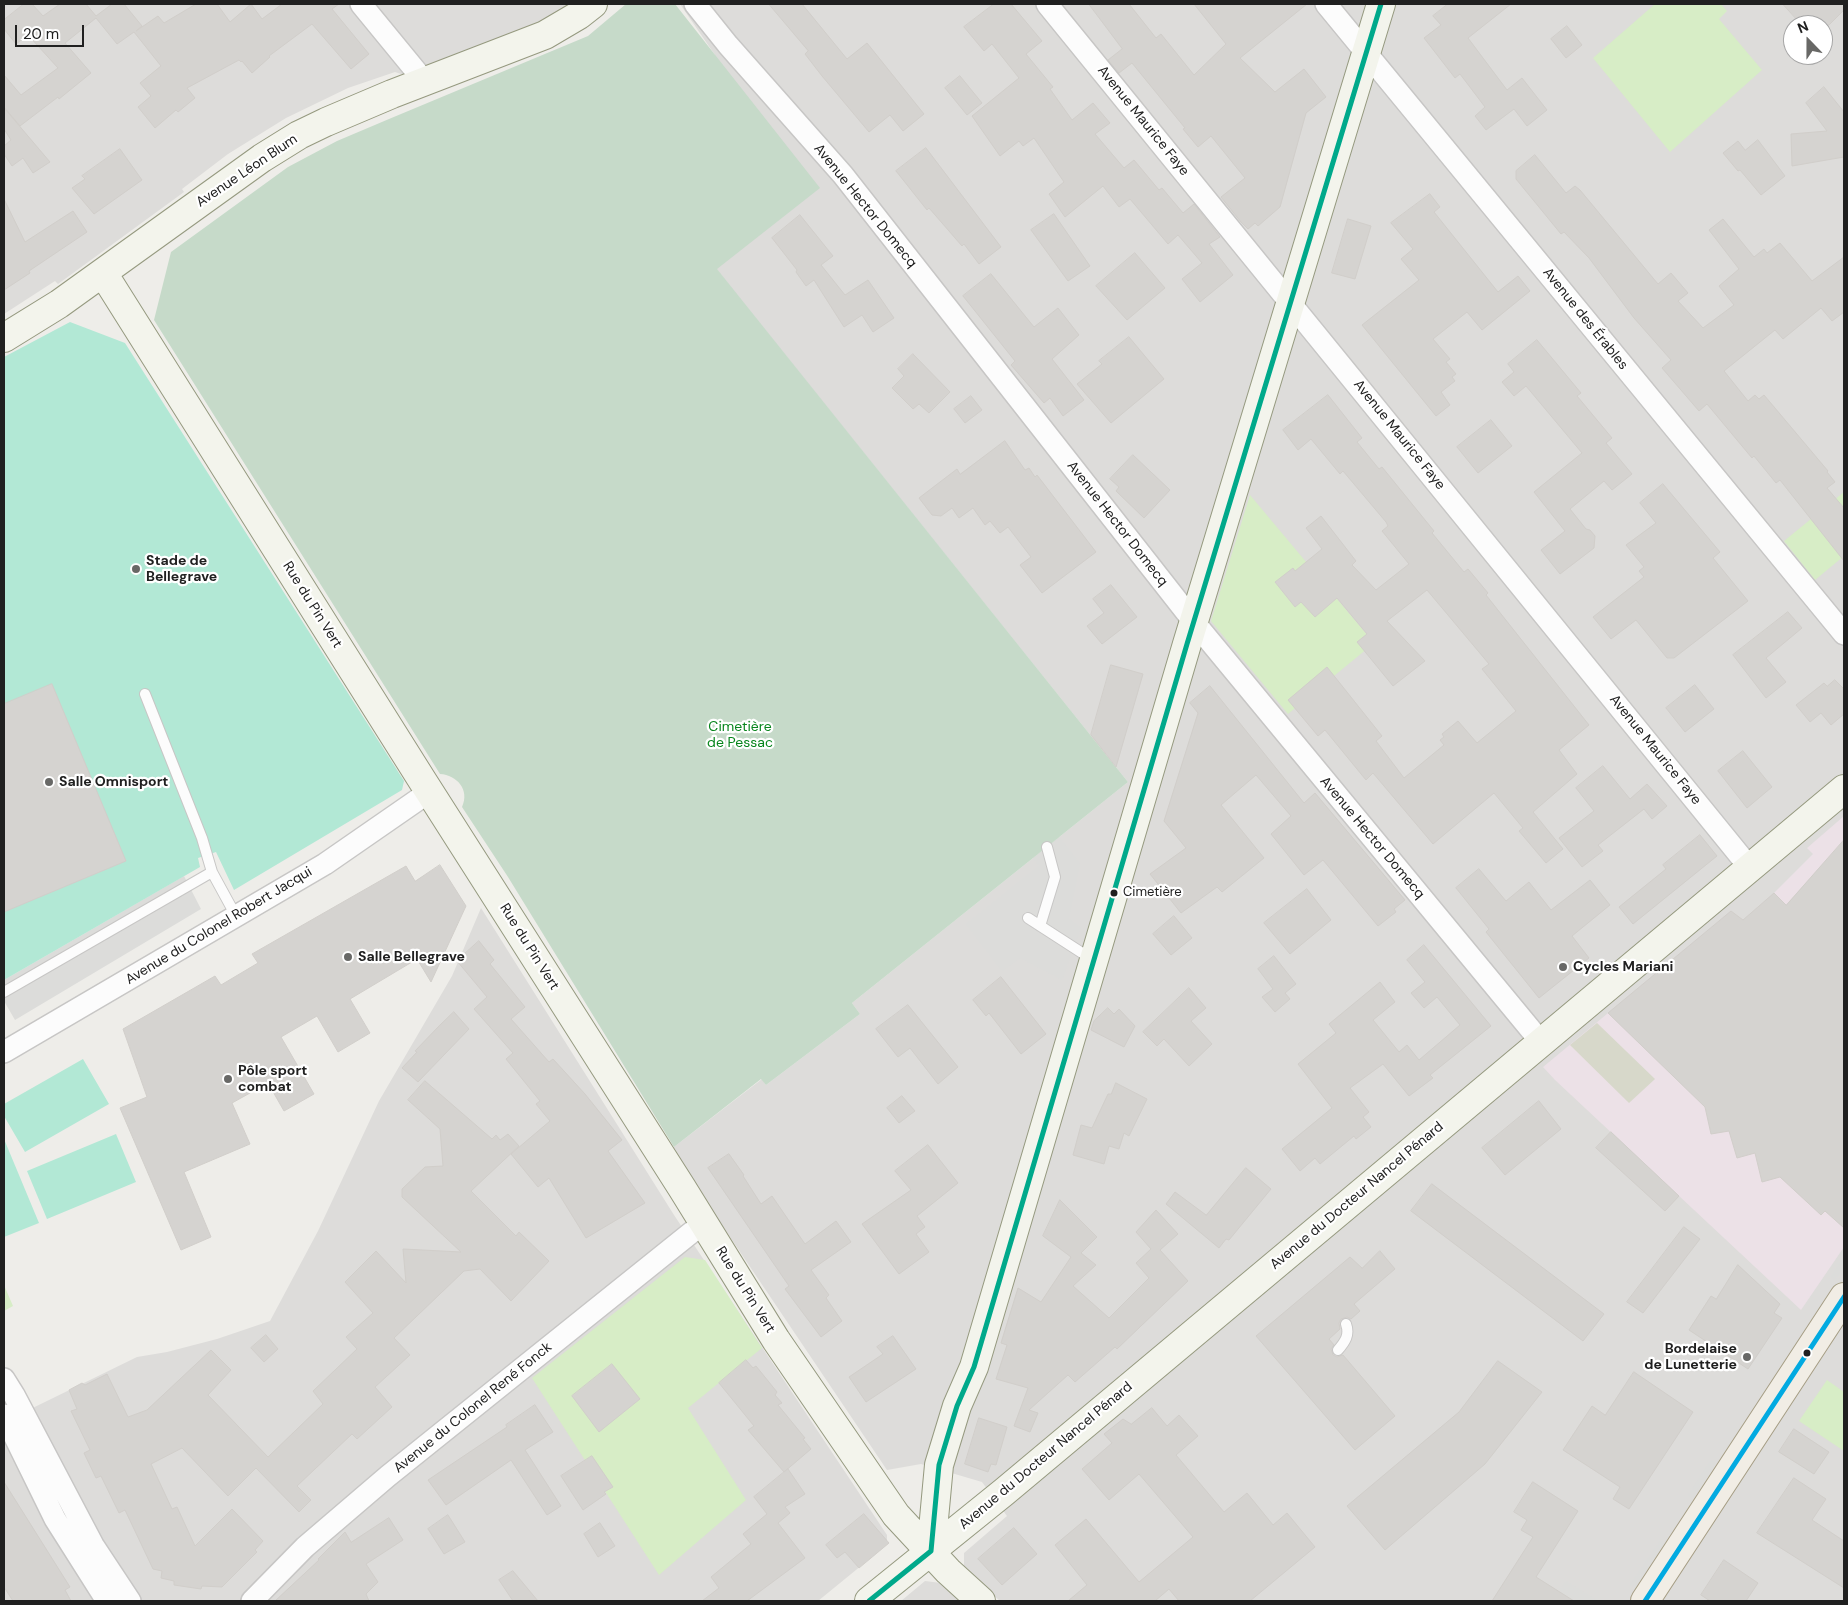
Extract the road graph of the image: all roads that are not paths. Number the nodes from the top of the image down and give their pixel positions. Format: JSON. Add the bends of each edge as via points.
{"nodes":[{"id":1,"x":361,"y":4,"type":"edge"},
{"id":2,"x":593,"y":4,"type":"edge"},
{"id":3,"x":695,"y":4,"type":"edge"},
{"id":4,"x":1047,"y":4,"type":"edge"},
{"id":5,"x":1326,"y":4,"type":"edge"},
{"id":6,"x":1382,"y":4,"type":"edge"},
{"id":7,"x":1367,"y":53,"type":"junction"},
{"id":8,"x":425,"y":82,"type":"junction"},
{"id":9,"x":104,"y":273,"type":"junction"},
{"id":10,"x":1291,"y":302,"type":"junction"},
{"id":11,"x":4,"y":338,"type":"edge"},
{"id":12,"x":1194,"y":622,"type":"junction"},
{"id":13,"x":1844,"y":634,"type":"edge"},
{"id":14,"x":145,"y":694,"type":"dead end"},
{"id":15,"x":1844,"y":790,"type":"edge"},
{"id":16,"x":429,"y":792,"type":"junction"},
{"id":17,"x":1047,"y":847,"type":"dead end"},
{"id":18,"x":1750,"y":868,"type":"junction"},
{"id":19,"x":212,"y":872,"type":"junction"},
{"id":20,"x":236,"y":916,"type":"junction"},
{"id":21,"x":1028,"y":918,"type":"dead end"},
{"id":22,"x":1040,"y":926,"type":"junction"},
{"id":23,"x":1094,"y":961,"type":"junction"},
{"id":24,"x":4,"y":992,"type":"edge"},
{"id":25,"x":1541,"y":1042,"type":"junction"},
{"id":26,"x":5,"y":1048,"type":"edge"},
{"id":27,"x":704,"y":1225,"type":"junction"},
{"id":28,"x":1844,"y":1297,"type":"edge"},
{"id":29,"x":1346,"y":1324,"type":"dead end"},
{"id":30,"x":1338,"y":1350,"type":"dead end"},
{"id":31,"x":4,"y":1379,"type":"edge"},
{"id":32,"x":4,"y":1415,"type":"edge"},
{"id":33,"x":930,"y":1551,"type":"junction"},
{"id":34,"x":107,"y":1601,"type":"edge"},
{"id":35,"x":130,"y":1601,"type":"edge"},
{"id":36,"x":252,"y":1601,"type":"edge"},
{"id":37,"x":869,"y":1601,"type":"edge"},
{"id":38,"x":981,"y":1601,"type":"edge"},
{"id":39,"x":1645,"y":1601,"type":"edge"}],
"edges":[{"from":1,"to":8,"type":"street"},
{"from":2,"to":8,"type":"street","name":"Avenue Léon Blum","via":[[545,35]]},
{"from":3,"to":12,"type":"street","name":"Avenue Hector Domecq","via":[[843,175]]},
{"from":4,"to":10,"type":"street","name":"Avenue Maurice Faye"},
{"from":5,"to":7,"type":"street","name":"Avenue des Érables"},
{"from":6,"to":7,"type":"street"},
{"from":7,"to":10,"type":"street"},
{"from":7,"to":13,"type":"street","name":"Avenue des Érables"},
{"from":8,"to":9,"type":"street","name":"Avenue Léon Blum","via":[[299,135],[262,158]]},
{"from":9,"to":11,"type":"street","name":"Avenue Léon Blum"},
{"from":9,"to":16,"type":"street","name":"Rue du Pin Vert"},
{"from":10,"to":12,"type":"street"},
{"from":10,"to":18,"type":"street","name":"Avenue Maurice Faye"},
{"from":12,"to":23,"type":"street"},
{"from":12,"to":25,"type":"street","name":"Avenue Hector Domecq"},
{"from":14,"to":19,"type":"lane","via":[[202,838]]},
{"from":15,"to":18,"type":"street","name":"Avenue du Docteur Nancel Pénard"},
{"from":16,"to":20,"type":"street","name":"Avenue du Colonel Robert Jacqui","via":[[325,864]]},
{"from":16,"to":27,"type":"street","name":"Rue du Pin Vert"},
{"from":17,"to":22,"type":"lane","via":[[1055,876]]},
{"from":18,"to":25,"type":"street","name":"Avenue du Docteur Nancel Pénard"},
{"from":19,"to":20,"type":"lane"},
{"from":19,"to":24,"type":"lane"},
{"from":20,"to":26,"type":"street","name":"Avenue du Colonel Robert Jacqui"},
{"from":21,"to":22,"type":"lane"},
{"from":22,"to":23,"type":"lane"},
{"from":23,"to":33,"type":"street","via":[[974,1367],[956,1406],[939,1465]]},
{"from":25,"to":33,"type":"street","name":"Avenue du Docteur Nancel Pénard"},
{"from":27,"to":33,"type":"street","name":"Rue du Pin Vert","via":[[776,1340],[896,1515]]},
{"from":27,"to":36,"type":"street","name":"Avenue du Colonel René Fonck","via":[[388,1476],[305,1547]]},
{"from":28,"to":39,"type":"main road"},
{"from":29,"to":30,"type":"lane","via":[[1347,1338]]},
{"from":31,"to":35,"type":"street","via":[[93,1545]]},
{"from":32,"to":34,"type":"street","via":[[55,1519]]},
{"from":33,"to":37,"type":"street","name":"Avenue du Docteur Nancel Pénard"},
{"from":33,"to":38,"type":"street","name":"Rue du Pin Vert"}]}
